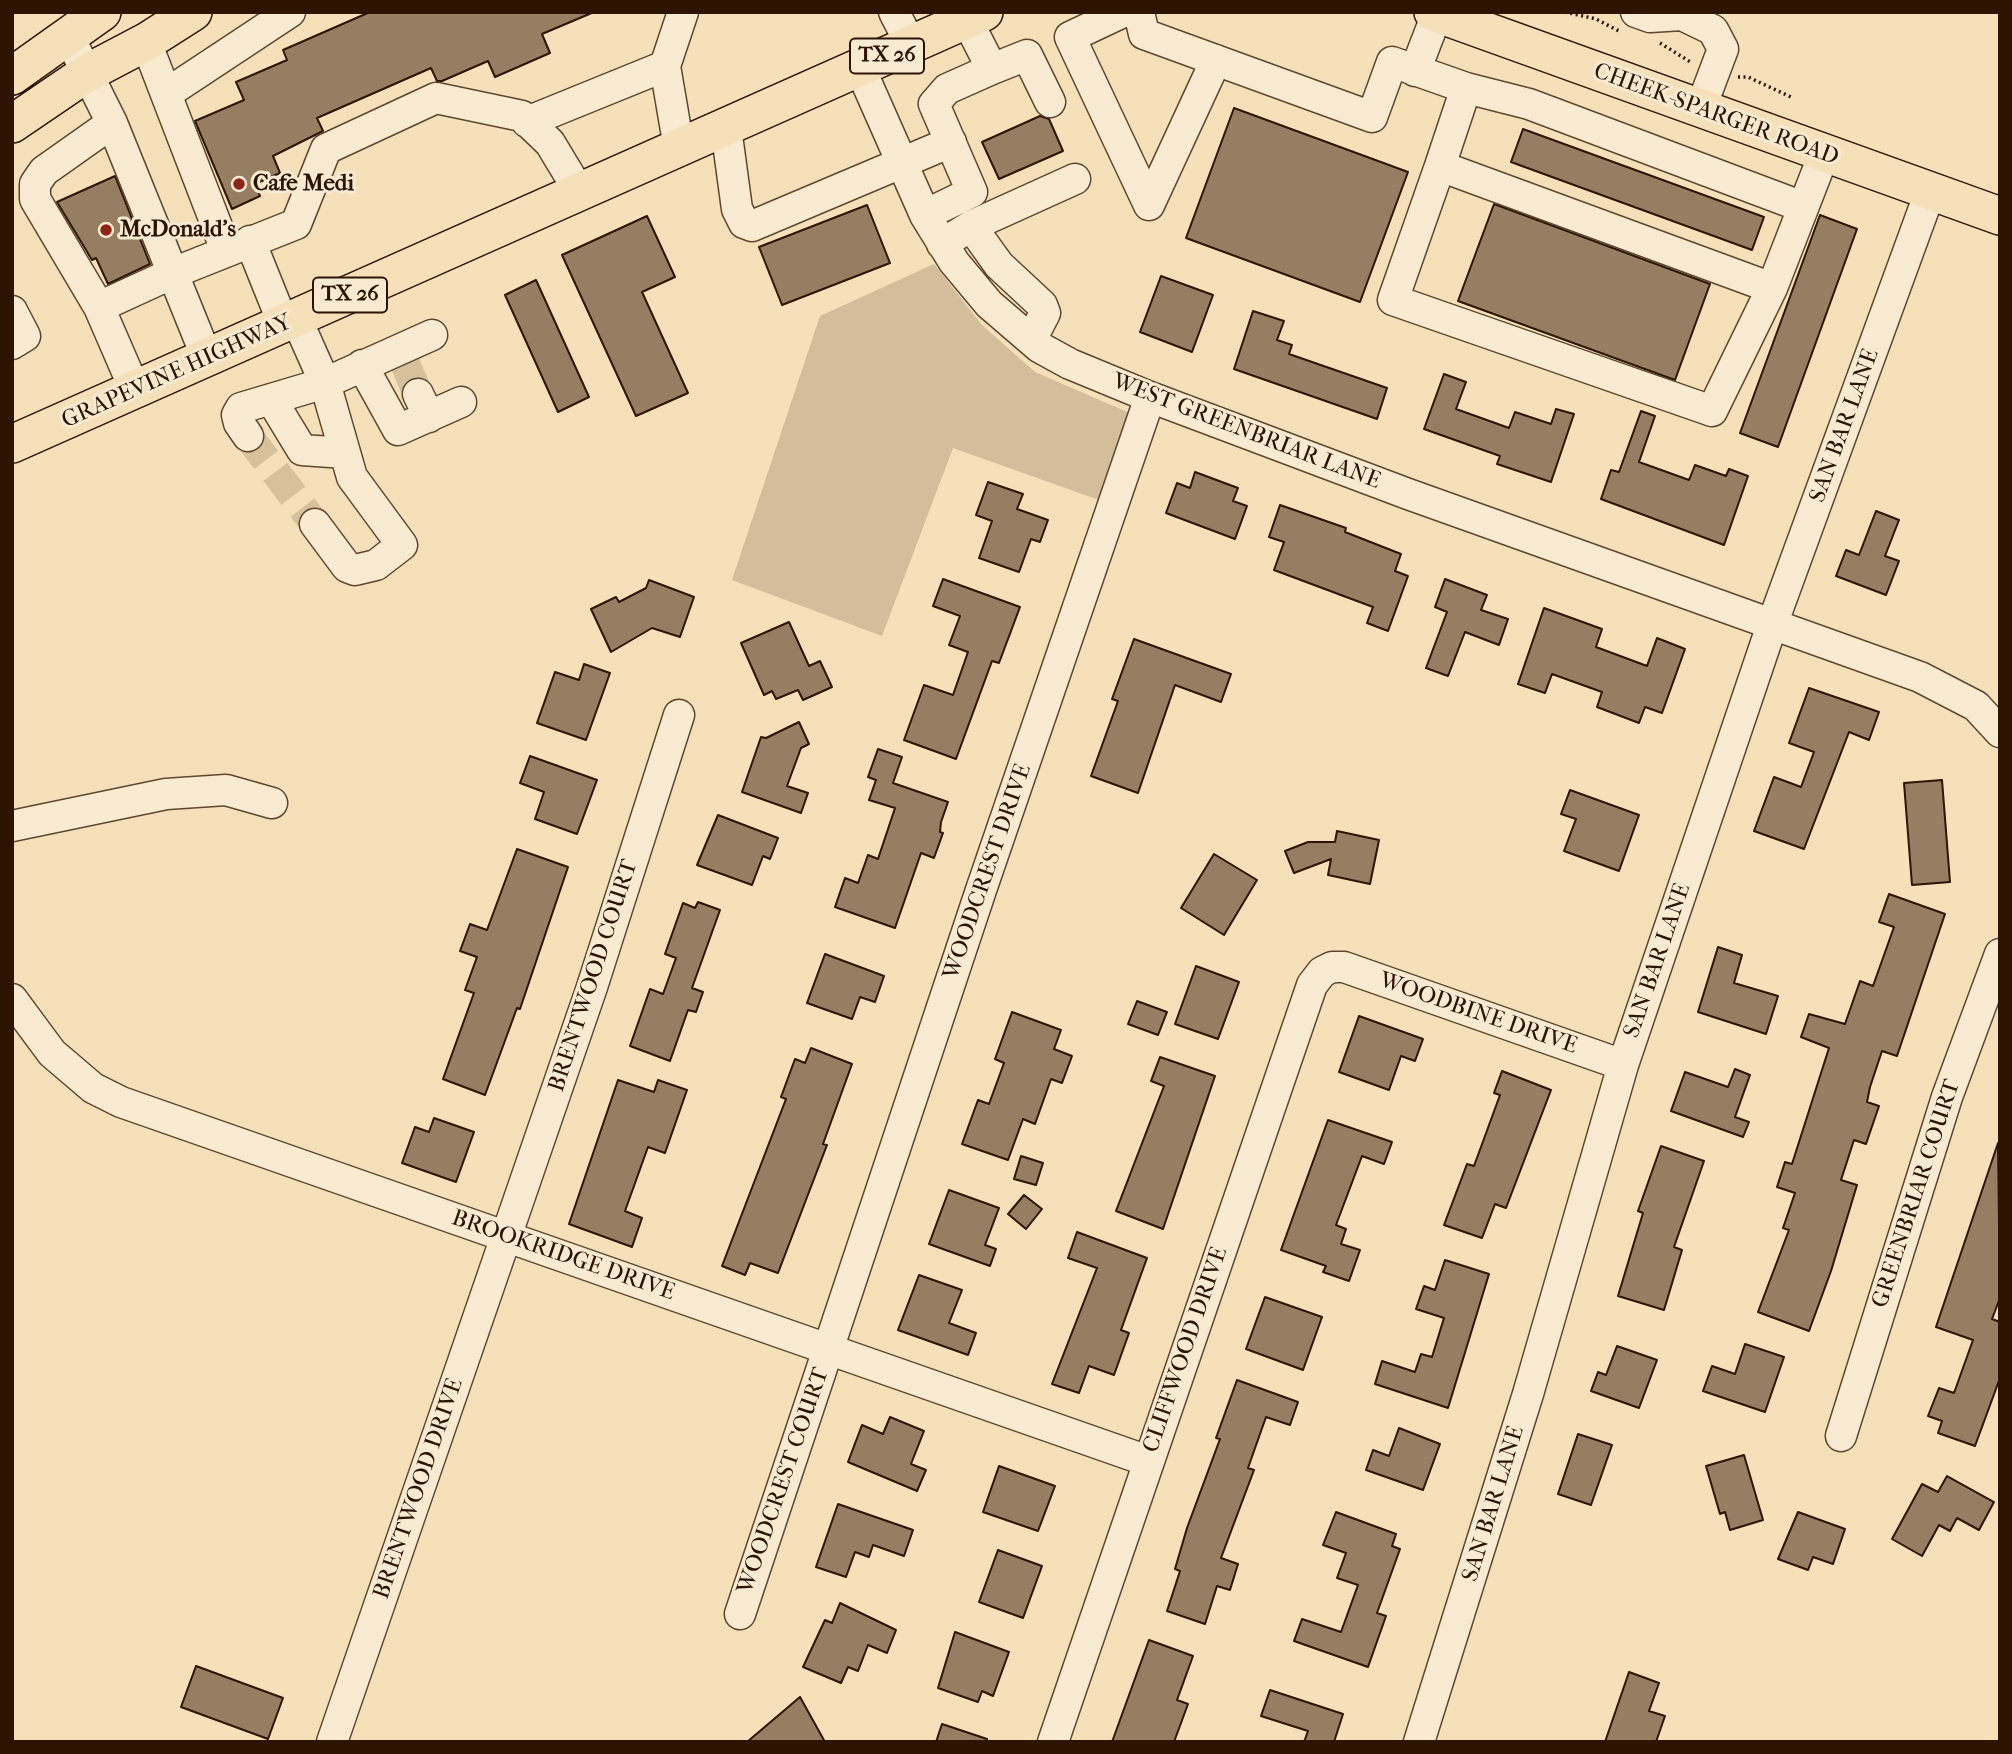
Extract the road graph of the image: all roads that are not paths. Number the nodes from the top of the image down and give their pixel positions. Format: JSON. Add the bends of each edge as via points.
{"nodes":[{"id":1,"x":102,"y":12,"type":"edge"},
{"id":2,"x":193,"y":12,"type":"edge"},
{"id":3,"x":290,"y":12,"type":"edge"},
{"id":4,"x":683,"y":12,"type":"edge"},
{"id":5,"x":894,"y":12,"type":"edge"},
{"id":6,"x":1123,"y":12,"type":"edge"},
{"id":7,"x":1139,"y":12,"type":"edge"},
{"id":8,"x":1435,"y":13,"type":"edge"},
{"id":9,"x":960,"y":18,"type":"edge"},
{"id":10,"x":1630,"y":23,"type":"edge"},
{"id":11,"x":68,"y":35,"type":"junction"},
{"id":12,"x":146,"y":42,"type":"junction"},
{"id":13,"x":911,"y":45,"type":"junction"},
{"id":14,"x":1216,"y":60,"type":"junction"},
{"id":15,"x":666,"y":66,"type":"junction"},
{"id":16,"x":860,"y":68,"type":"junction"},
{"id":17,"x":992,"y":69,"type":"junction"},
{"id":18,"x":1415,"y":71,"type":"junction"},
{"id":19,"x":87,"y":73,"type":"junction"},
{"id":20,"x":12,"y":76,"type":"edge"},
{"id":21,"x":1466,"y":88,"type":"junction"},
{"id":22,"x":166,"y":93,"type":"junction"},
{"id":23,"x":1050,"y":103,"type":"dead end"},
{"id":24,"x":1700,"y":110,"type":"junction"},
{"id":25,"x":527,"y":121,"type":"junction"},
{"id":26,"x":112,"y":123,"type":"junction"},
{"id":27,"x":12,"y":124,"type":"edge"},
{"id":28,"x":726,"y":128,"type":"junction"},
{"id":29,"x":951,"y":142,"type":"junction"},
{"id":30,"x":683,"y":146,"type":"junction"},
{"id":31,"x":1824,"y":154,"type":"junction"},
{"id":32,"x":903,"y":162,"type":"junction"},
{"id":33,"x":1440,"y":166,"type":"junction"},
{"id":34,"x":1075,"y":179,"type":"dead end"},
{"id":35,"x":579,"y":191,"type":"junction"},
{"id":36,"x":1930,"y":192,"type":"junction"},
{"id":37,"x":1803,"y":207,"type":"junction"},
{"id":38,"x":925,"y":215,"type":"junction"},
{"id":39,"x":2000,"y":216,"type":"edge"},
{"id":40,"x":971,"y":226,"type":"junction"},
{"id":41,"x":942,"y":244,"type":"junction"},
{"id":42,"x":238,"y":246,"type":"junction"},
{"id":43,"x":173,"y":273,"type":"junction"},
{"id":44,"x":1772,"y":288,"type":"junction"},
{"id":45,"x":99,"y":307,"type":"junction"},
{"id":46,"x":12,"y":311,"type":"edge"},
{"id":47,"x":290,"y":322,"type":"junction"},
{"id":48,"x":432,"y":335,"type":"dead end"},
{"id":49,"x":1031,"y":340,"type":"junction"},
{"id":50,"x":12,"y":344,"type":"edge"},
{"id":51,"x":207,"y":358,"type":"junction"},
{"id":52,"x":362,"y":365,"type":"junction"},
{"id":53,"x":325,"y":383,"type":"junction"},
{"id":54,"x":135,"y":390,"type":"junction"},
{"id":55,"x":1150,"y":397,"type":"junction"},
{"id":56,"x":271,"y":399,"type":"junction"},
{"id":57,"x":461,"y":402,"type":"dead end"},
{"id":58,"x":248,"y":436,"type":"tunnel mouth"},
{"id":59,"x":12,"y":444,"type":"edge"},
{"id":60,"x":345,"y":453,"type":"junction"},
{"id":61,"x":315,"y":524,"type":"tunnel mouth"},
{"id":62,"x":1773,"y":622,"type":"junction"},
{"id":63,"x":679,"y":715,"type":"dead end"},
{"id":64,"x":2000,"y":732,"type":"edge"},
{"id":65,"x":272,"y":803,"type":"dead end"},
{"id":66,"x":12,"y":826,"type":"edge"},
{"id":67,"x":2000,"y":954,"type":"edge"},
{"id":68,"x":1332,"y":967,"type":"joint"},
{"id":69,"x":12,"y":999,"type":"edge"},
{"id":70,"x":1623,"y":1066,"type":"junction"},
{"id":71,"x":507,"y":1236,"type":"junction"},
{"id":72,"x":830,"y":1348,"type":"junction"},
{"id":73,"x":1841,"y":1436,"type":"dead end"},
{"id":74,"x":1148,"y":1461,"type":"junction"},
{"id":75,"x":740,"y":1614,"type":"dead end"},
{"id":76,"x":331,"y":1742,"type":"edge"},
{"id":77,"x":1053,"y":1742,"type":"edge"},
{"id":78,"x":1419,"y":1742,"type":"edge"}],
"edges":[{"from":1,"to":11,"type":"main road"},
{"from":2,"to":12,"type":"main road"},
{"from":3,"to":22,"type":"street"},
{"from":4,"to":15,"type":"street"},
{"from":5,"to":13,"type":"street"},
{"from":6,"to":14,"type":"street","via":[[1070,37],[1149,205]]},
{"from":7,"to":14,"type":"street","via":[[1144,34]]},
{"from":8,"to":18,"type":"street"},
{"from":8,"to":24,"type":"main road","name":"CHEEK-SPARGER ROAD"},
{"from":9,"to":13,"type":"main road","number":"TX 26"},
{"from":9,"to":17,"type":"street"},
{"from":10,"to":24,"type":"street","via":[[1682,15],[1713,30],[1723,48]]},
{"from":11,"to":19,"type":"street"},
{"from":11,"to":20,"type":"main road"},
{"from":12,"to":19,"type":"main road"},
{"from":12,"to":22,"type":"street"},
{"from":13,"to":16,"type":"main road","number":"TX 26"},
{"from":14,"to":18,"type":"street","via":[[1372,117],[1392,62]]},
{"from":15,"to":25,"type":"street"},
{"from":15,"to":30,"type":"street"},
{"from":16,"to":28,"type":"main road","number":"TX 26"},
{"from":16,"to":32,"type":"street","name":"WEST GREENBRIAR LANE"},
{"from":17,"to":23,"type":"street","via":[[1027,55]]},
{"from":17,"to":29,"type":"street","via":[[947,89],[934,104]]},
{"from":18,"to":21,"type":"street"},
{"from":19,"to":26,"type":"street"},
{"from":19,"to":27,"type":"main road"},
{"from":21,"to":33,"type":"street"},
{"from":21,"to":37,"type":"street","via":[[1529,104]]},
{"from":22,"to":42,"type":"street"},
{"from":24,"to":31,"type":"main road","name":"CHEEK-SPARGER ROAD"},
{"from":25,"to":35,"type":"street","via":[[550,143]]},
{"from":25,"to":42,"type":"street","via":[[522,116],[436,98],[326,149],[296,224]]},
{"from":26,"to":43,"type":"street"},
{"from":26,"to":45,"type":"street","via":[[44,171],[35,184],[35,199]]},
{"from":28,"to":30,"type":"main road","number":"TX 26"},
{"from":28,"to":32,"type":"street","via":[[737,209],[752,226]]},
{"from":29,"to":32,"type":"street"},
{"from":29,"to":38,"type":"street","via":[[972,192]]},
{"from":30,"to":35,"type":"main road","name":"GRAPEVINE HIGHWAY","number":"TX 26"},
{"from":31,"to":36,"type":"main road","name":"CHEEK-SPARGER ROAD"},
{"from":31,"to":37,"type":"street"},
{"from":32,"to":38,"type":"street","name":"WEST GREENBRIAR LANE"},
{"from":33,"to":44,"type":"street"},
{"from":33,"to":44,"type":"street","via":[[1393,300],[1712,411]]},
{"from":34,"to":40,"type":"street"},
{"from":35,"to":47,"type":"main road","name":"GRAPEVINE HIGHWAY","number":"TX 26"},
{"from":36,"to":39,"type":"main road","name":"CHEEK-SPARGER ROAD"},
{"from":36,"to":62,"type":"street","name":"SAN BAR LANE"},
{"from":37,"to":44,"type":"street"},
{"from":38,"to":41,"type":"street","name":"WEST GREENBRIAR LANE"},
{"from":40,"to":41,"type":"street"},
{"from":40,"to":49,"type":"street","via":[[999,265],[1042,305],[1045,313]]},
{"from":41,"to":49,"type":"street","name":"WEST GREENBRIAR LANE","via":[[989,304]]},
{"from":42,"to":43,"type":"street"},
{"from":42,"to":47,"type":"street"},
{"from":43,"to":45,"type":"street"},
{"from":43,"to":51,"type":"street"},
{"from":45,"to":54,"type":"street"},
{"from":46,"to":50,"type":"street","via":[[25,336]]},
{"from":47,"to":51,"type":"main road","name":"GRAPEVINE HIGHWAY","number":"TX 26"},
{"from":47,"to":53,"type":"street"},
{"from":48,"to":52,"type":"street","via":[[401,355]]},
{"from":49,"to":55,"type":"street","name":"WEST GREENBRIAR LANE","via":[[1070,364]]},
{"from":51,"to":54,"type":"main road","name":"GRAPEVINE HIGHWAY","number":"TX 26"},
{"from":52,"to":53,"type":"street"},
{"from":52,"to":57,"type":"street","via":[[398,430],[423,406]]},
{"from":53,"to":56,"type":"street"},
{"from":53,"to":60,"type":"street"},
{"from":54,"to":59,"type":"main road","name":"GRAPEVINE HIGHWAY","number":"TX 26"},
{"from":55,"to":62,"type":"street","name":"WEST GREENBRIAR LANE","via":[[1408,494]]},
{"from":55,"to":72,"type":"street","name":"WOODCREST DRIVE"},
{"from":56,"to":58,"type":"street","via":[[241,408],[237,415]]},
{"from":56,"to":60,"type":"street","via":[[302,450]]},
{"from":60,"to":61,"type":"street","via":[[352,477],[401,545],[376,565],[355,570],[347,567]]},
{"from":62,"to":64,"type":"street","name":"WEST GREENBRIAR LANE","via":[[1920,677],[1976,706]]},
{"from":62,"to":70,"type":"street","name":"SAN BAR LANE"},
{"from":63,"to":71,"type":"street","name":"BRENTWOOD COURT"},
{"from":65,"to":66,"type":"street","via":[[226,790],[166,794]]},
{"from":67,"to":73,"type":"street","name":"GREENBRIAR COURT","via":[[1947,1097]]},
{"from":68,"to":70,"type":"street","name":"WOODBINE DRIVE","via":[[1344,967]]},
{"from":68,"to":74,"type":"street","name":"CLIFFWOOD DRIVE","via":[[1312,985]]},
{"from":69,"to":71,"type":"street","name":"BROOKRIDGE DRIVE","via":[[52,1053],[93,1088],[121,1102]]},
{"from":70,"to":78,"type":"street","name":"SAN BAR LANE","via":[[1528,1394]]},
{"from":71,"to":72,"type":"street","name":"BROOKRIDGE DRIVE"},
{"from":71,"to":76,"type":"street","name":"BRENTWOOD DRIVE"},
{"from":72,"to":74,"type":"street","name":"BROOKRIDGE DRIVE"},
{"from":72,"to":75,"type":"street","name":"WOODCREST COURT"},
{"from":74,"to":77,"type":"street","name":"CLIFFWOOD DRIVE"}]}
